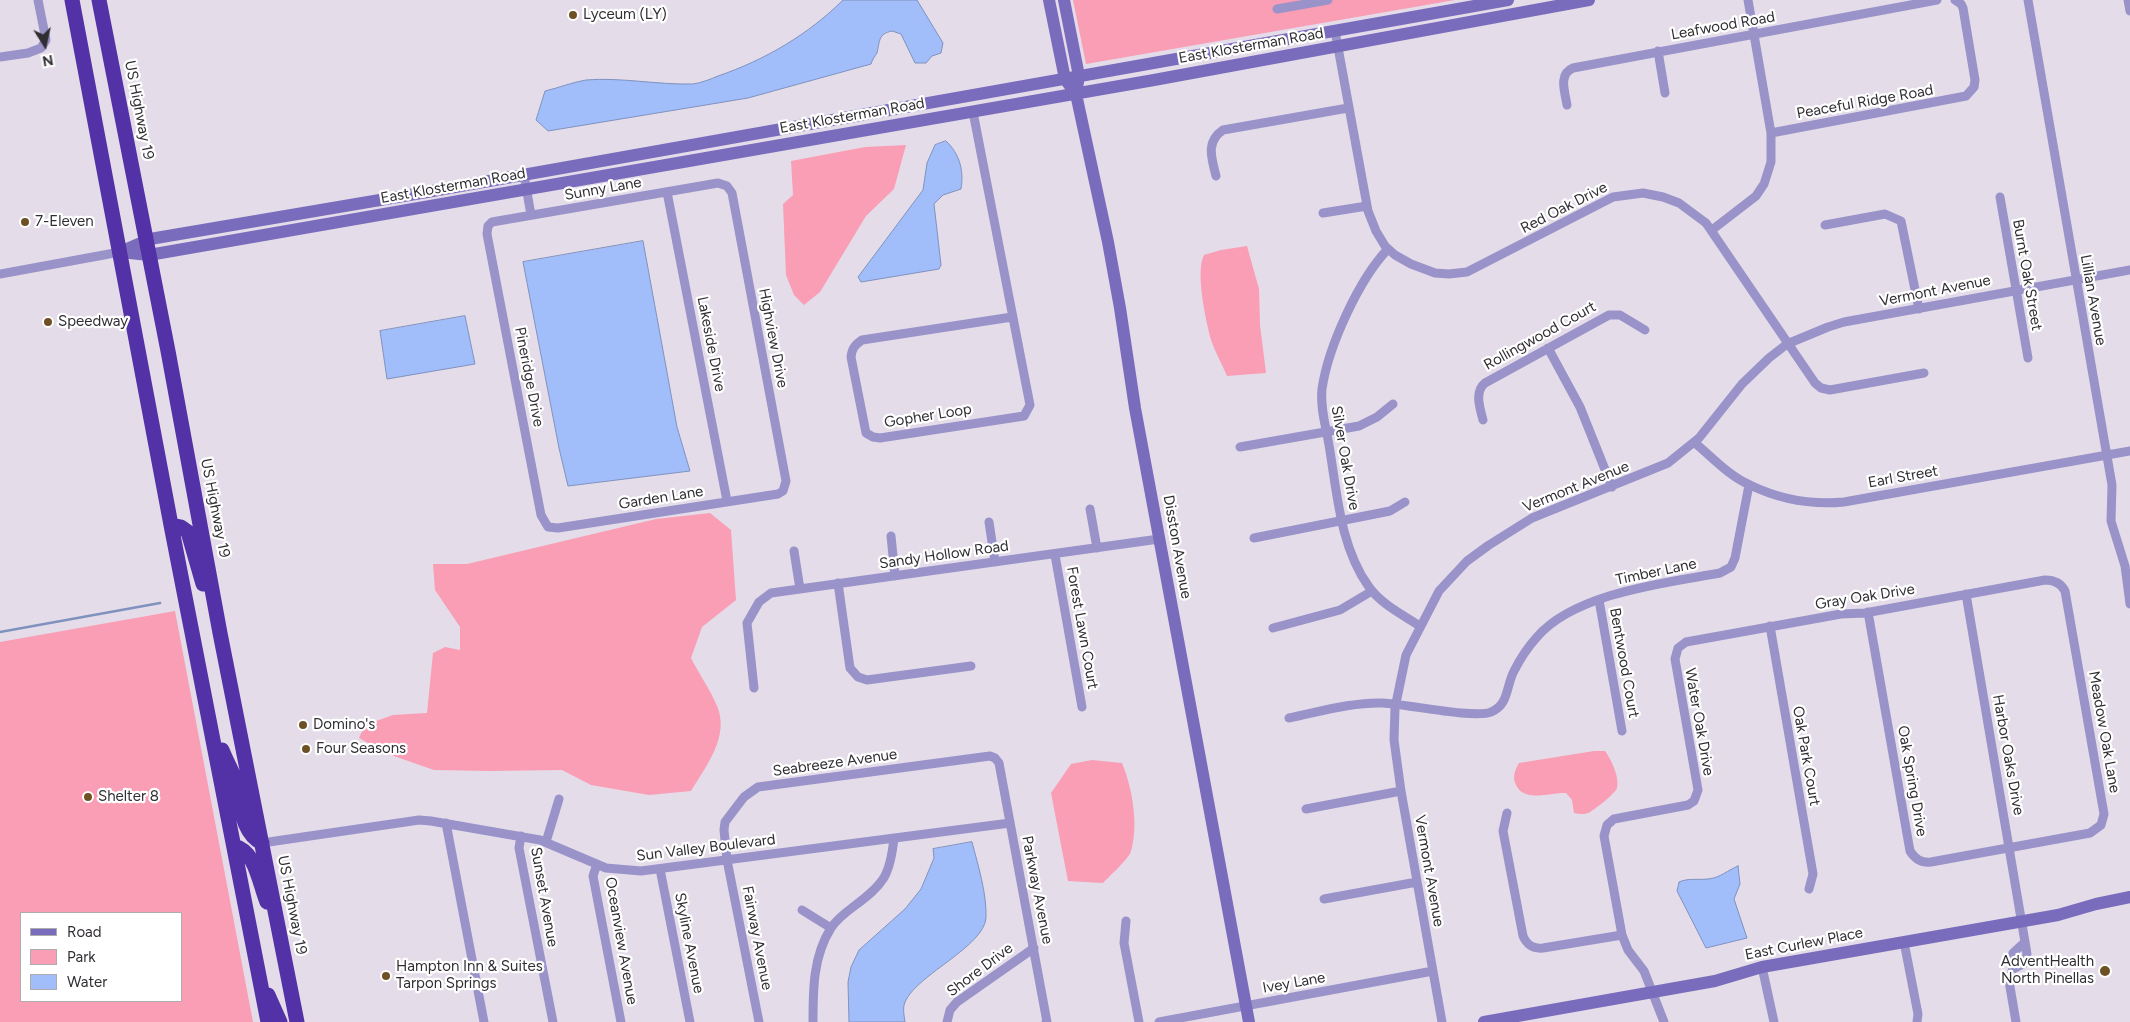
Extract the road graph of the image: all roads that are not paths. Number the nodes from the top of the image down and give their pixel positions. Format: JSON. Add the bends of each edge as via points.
{"nodes":[{"id":1,"x":38,"y":0,"type":"edge"},
{"id":2,"x":72,"y":0,"type":"edge"},
{"id":3,"x":100,"y":0,"type":"edge"},
{"id":4,"x":1049,"y":0,"type":"edge"},
{"id":5,"x":1064,"y":0,"type":"edge"},
{"id":6,"x":1328,"y":0,"type":"edge"},
{"id":7,"x":1508,"y":0,"type":"edge"},
{"id":8,"x":1590,"y":0,"type":"edge"},
{"id":9,"x":1748,"y":0,"type":"edge"},
{"id":10,"x":1937,"y":0,"type":"edge"},
{"id":11,"x":1955,"y":0,"type":"edge"},
{"id":12,"x":2028,"y":0,"type":"edge"},
{"id":13,"x":2128,"y":0,"type":"edge"},
{"id":14,"x":1534,"y":5,"type":"edge"},
{"id":15,"x":1277,"y":9,"type":"dead end"},
{"id":16,"x":2130,"y":11,"type":"edge"},
{"id":17,"x":1335,"y":31,"type":"junction"},
{"id":18,"x":1754,"y":34,"type":"junction"},
{"id":19,"x":1337,"y":47,"type":"junction"},
{"id":20,"x":1658,"y":51,"type":"junction"},
{"id":21,"x":0,"y":57,"type":"edge"},
{"id":22,"x":1079,"y":76,"type":"junction"},
{"id":23,"x":1065,"y":79,"type":"junction"},
{"id":24,"x":1665,"y":93,"type":"dead end"},
{"id":25,"x":1076,"y":94,"type":"junction"},
{"id":26,"x":1567,"y":104,"type":"dead end"},
{"id":27,"x":1348,"y":108,"type":"junction"},
{"id":28,"x":973,"y":112,"type":"junction"},
{"id":29,"x":1771,"y":133,"type":"junction"},
{"id":30,"x":524,"y":175,"type":"junction"},
{"id":31,"x":1216,"y":176,"type":"dead end"},
{"id":32,"x":730,"y":188,"type":"joint"},
{"id":33,"x":526,"y":190,"type":"junction"},
{"id":34,"x":667,"y":192,"type":"junction"},
{"id":35,"x":2000,"y":197,"type":"dead end"},
{"id":36,"x":1367,"y":206,"type":"junction"},
{"id":37,"x":1323,"y":213,"type":"dead end"},
{"id":38,"x":531,"y":215,"type":"junction"},
{"id":39,"x":1825,"y":225,"type":"dead end"},
{"id":40,"x":1712,"y":230,"type":"junction"},
{"id":41,"x":487,"y":232,"type":"joint"},
{"id":42,"x":146,"y":240,"type":"junction"},
{"id":43,"x":1388,"y":249,"type":"junction"},
{"id":44,"x":120,"y":252,"type":"junction"},
{"id":45,"x":149,"y":255,"type":"junction"},
{"id":46,"x":2130,"y":270,"type":"edge"},
{"id":47,"x":0,"y":274,"type":"edge"},
{"id":48,"x":2076,"y":280,"type":"junction"},
{"id":49,"x":2016,"y":290,"type":"junction"},
{"id":50,"x":1919,"y":309,"type":"junction"},
{"id":51,"x":1012,"y":317,"type":"junction"},
{"id":52,"x":1645,"y":330,"type":"dead end"},
{"id":53,"x":1787,"y":344,"type":"junction"},
{"id":54,"x":1548,"y":348,"type":"junction"},
{"id":55,"x":2028,"y":358,"type":"dead end"},
{"id":56,"x":1924,"y":373,"type":"dead end"},
{"id":57,"x":1393,"y":404,"type":"dead end"},
{"id":58,"x":1482,"y":420,"type":"dead end"},
{"id":59,"x":1327,"y":432,"type":"junction"},
{"id":60,"x":1695,"y":443,"type":"junction"},
{"id":61,"x":1240,"y":447,"type":"dead end"},
{"id":62,"x":2130,"y":451,"type":"edge"},
{"id":63,"x":2106,"y":455,"type":"junction"},
{"id":64,"x":1749,"y":485,"type":"junction"},
{"id":65,"x":1612,"y":487,"type":"junction"},
{"id":66,"x":780,"y":492,"type":"joint"},
{"id":67,"x":727,"y":501,"type":"junction"},
{"id":68,"x":1405,"y":502,"type":"dead end"},
{"id":69,"x":1090,"y":509,"type":"dead end"},
{"id":70,"x":1342,"y":521,"type":"junction"},
{"id":71,"x":990,"y":522,"type":"dead end"},
{"id":72,"x":171,"y":525,"type":"junction"},
{"id":73,"x":546,"y":526,"type":"joint"},
{"id":74,"x":891,"y":536,"type":"dead end"},
{"id":75,"x":1254,"y":538,"type":"dead end"},
{"id":76,"x":1159,"y":539,"type":"junction"},
{"id":77,"x":1097,"y":548,"type":"junction"},
{"id":78,"x":794,"y":551,"type":"dead end"},
{"id":79,"x":1055,"y":555,"type":"junction"},
{"id":80,"x":996,"y":562,"type":"junction"},
{"id":81,"x":2127,"y":566,"type":"edge"},
{"id":82,"x":896,"y":576,"type":"junction"},
{"id":83,"x":2057,"y":582,"type":"joint"},
{"id":84,"x":838,"y":583,"type":"junction"},
{"id":85,"x":800,"y":589,"type":"junction"},
{"id":86,"x":1372,"y":592,"type":"junction"},
{"id":87,"x":1966,"y":594,"type":"junction"},
{"id":88,"x":1599,"y":600,"type":"junction"},
{"id":89,"x":2130,"y":604,"type":"edge"},
{"id":90,"x":1868,"y":612,"type":"junction"},
{"id":91,"x":1420,"y":626,"type":"junction"},
{"id":92,"x":1770,"y":626,"type":"junction"},
{"id":93,"x":1273,"y":628,"type":"dead end"},
{"id":94,"x":220,"y":633,"type":"junction"},
{"id":95,"x":1678,"y":648,"type":"joint"},
{"id":96,"x":971,"y":666,"type":"dead end"},
{"id":97,"x":754,"y":688,"type":"dead end"},
{"id":98,"x":1396,"y":704,"type":"junction"},
{"id":99,"x":1082,"y":707,"type":"dead end"},
{"id":100,"x":1289,"y":718,"type":"dead end"},
{"id":101,"x":210,"y":723,"type":"junction"},
{"id":102,"x":1622,"y":731,"type":"dead end"},
{"id":103,"x":999,"y":763,"type":"joint"},
{"id":104,"x":1401,"y":792,"type":"junction"},
{"id":105,"x":559,"y":799,"type":"dead end"},
{"id":106,"x":1306,"y":809,"type":"dead end"},
{"id":107,"x":1507,"y":813,"type":"dead end"},
{"id":108,"x":446,"y":823,"type":"junction"},
{"id":109,"x":1010,"y":823,"type":"junction"},
{"id":110,"x":521,"y":836,"type":"junction"},
{"id":111,"x":894,"y":838,"type":"junction"},
{"id":112,"x":546,"y":842,"type":"junction"},
{"id":113,"x":262,"y":843,"type":"junction"},
{"id":114,"x":234,"y":846,"type":"junction"},
{"id":115,"x":2010,"y":848,"type":"junction"},
{"id":116,"x":728,"y":860,"type":"junction"},
{"id":117,"x":597,"y":864,"type":"junction"},
{"id":118,"x":660,"y":869,"type":"junction"},
{"id":119,"x":1417,"y":882,"type":"junction"},
{"id":120,"x":1808,"y":889,"type":"dead end"},
{"id":121,"x":2130,"y":898,"type":"edge"},
{"id":122,"x":1324,"y":899,"type":"dead end"},
{"id":123,"x":802,"y":910,"type":"dead end"},
{"id":124,"x":1126,"y":921,"type":"dead end"},
{"id":125,"x":2022,"y":921,"type":"junction"},
{"id":126,"x":831,"y":928,"type":"junction"},
{"id":127,"x":279,"y":929,"type":"junction"},
{"id":128,"x":1622,"y":935,"type":"junction"},
{"id":129,"x":1904,"y":942,"type":"junction"},
{"id":130,"x":2025,"y":942,"type":"junction"},
{"id":131,"x":1034,"y":948,"type":"junction"},
{"id":132,"x":1762,"y":967,"type":"junction"},
{"id":133,"x":2013,"y":969,"type":"junction"},
{"id":134,"x":1433,"y":971,"type":"junction"},
{"id":135,"x":260,"y":980,"type":"junction"},
{"id":136,"x":1651,"y":992,"type":"junction"},
{"id":137,"x":1246,"y":1005,"type":"junction"},
{"id":138,"x":947,"y":1020,"type":"edge"},
{"id":139,"x":268,"y":1022,"type":"edge"},
{"id":140,"x":280,"y":1022,"type":"edge"},
{"id":141,"x":297,"y":1022,"type":"edge"},
{"id":142,"x":484,"y":1022,"type":"edge"},
{"id":143,"x":553,"y":1022,"type":"edge"},
{"id":144,"x":621,"y":1022,"type":"edge"},
{"id":145,"x":690,"y":1022,"type":"edge"},
{"id":146,"x":759,"y":1022,"type":"edge"},
{"id":147,"x":813,"y":1022,"type":"edge"},
{"id":148,"x":1046,"y":1022,"type":"edge"},
{"id":149,"x":1139,"y":1022,"type":"edge"},
{"id":150,"x":1159,"y":1022,"type":"edge"},
{"id":151,"x":1249,"y":1022,"type":"edge"},
{"id":152,"x":1442,"y":1022,"type":"edge"},
{"id":153,"x":1484,"y":1022,"type":"edge"},
{"id":154,"x":1664,"y":1022,"type":"edge"},
{"id":155,"x":1774,"y":1022,"type":"edge"},
{"id":156,"x":1917,"y":1022,"type":"edge"},
{"id":157,"x":2016,"y":1022,"type":"edge"}],
"edges":[{"from":1,"to":21,"type":"street","via":[[46,40],[41,48]]},
{"from":2,"to":44,"type":"highway"},
{"from":3,"to":42,"type":"highway","name":"US Highway 19"},
{"from":4,"to":23,"type":"main road"},
{"from":5,"to":22,"type":"main road"},
{"from":6,"to":15,"type":"street"},
{"from":7,"to":17,"type":"main road","name":"East Klosterman Road"},
{"from":8,"to":14,"type":"main road","name":"East Klosterman Road"},
{"from":9,"to":18,"type":"street"},
{"from":10,"to":18,"type":"street","name":"Leafwood Road"},
{"from":11,"to":29,"type":"street","name":"Peaceful Ridge Road","via":[[1963,8],[1976,80],[1973,90],[1963,98]]},
{"from":12,"to":48,"type":"street","name":"Lillian Avenue"},
{"from":13,"to":16,"type":"street"},
{"from":14,"to":19,"type":"main road","name":"East Klosterman Road"},
{"from":17,"to":19,"type":"street","name":"Red Oak Drive"},
{"from":17,"to":22,"type":"main road","name":"East Klosterman Road"},
{"from":18,"to":20,"type":"street","name":"Leafwood Road"},
{"from":18,"to":29,"type":"street"},
{"from":19,"to":25,"type":"main road","name":"East Klosterman Road"},
{"from":19,"to":27,"type":"street","name":"Red Oak Drive"},
{"from":20,"to":24,"type":"street"},
{"from":20,"to":26,"type":"street","name":"Leafwood Road","via":[[1567,71],[1564,77]]},
{"from":22,"to":23,"type":"main road","name":"East Klosterman Road"},
{"from":22,"to":25,"type":"main road"},
{"from":23,"to":25,"type":"main road"},
{"from":23,"to":30,"type":"main road","name":"East Klosterman Road"},
{"from":25,"to":28,"type":"main road","name":"East Klosterman Road"},
{"from":25,"to":76,"type":"main road","name":"Disston Avenue","via":[[1108,242]]},
{"from":27,"to":31,"type":"street","via":[[1223,130],[1210,146]]},
{"from":27,"to":36,"type":"street","name":"Red Oak Drive"},
{"from":28,"to":33,"type":"main road","name":"East Klosterman Road"},
{"from":28,"to":51,"type":"street","name":"Gopher Loop"},
{"from":29,"to":40,"type":"street","via":[[1771,162],[1761,189]]},
{"from":30,"to":33,"type":"street"},
{"from":30,"to":42,"type":"main road","name":"East Klosterman Road"},
{"from":32,"to":34,"type":"street","name":"Sunny Lane","via":[[718,183]]},
{"from":32,"to":66,"type":"street","name":"Highview Drive","via":[[786,482]]},
{"from":33,"to":38,"type":"street"},
{"from":33,"to":45,"type":"main road","name":"East Klosterman Road"},
{"from":34,"to":38,"type":"street","name":"Sunny Lane"},
{"from":34,"to":67,"type":"street","name":"Lakeside Drive"},
{"from":35,"to":49,"type":"street","name":"Burnt Oak Street"},
{"from":36,"to":37,"type":"street"},
{"from":36,"to":43,"type":"street","name":"Red Oak Drive","via":[[1373,227]]},
{"from":38,"to":41,"type":"street","name":"Sunny Lane","via":[[492,222]]},
{"from":39,"to":50,"type":"street","via":[[1885,214],[1901,221]]},
{"from":40,"to":43,"type":"street","name":"Red Oak Drive","via":[[1674,200],[1636,193],[1606,200],[1463,273],[1426,271]]},
{"from":40,"to":53,"type":"street","name":"Red Oak Drive"},
{"from":41,"to":73,"type":"street","name":"Pineridge Drive","via":[[541,515]]},
{"from":42,"to":44,"type":"main road","name":"East Klosterman Road"},
{"from":42,"to":45,"type":"highway","name":"US Highway 19"},
{"from":43,"to":59,"type":"street","name":"Silver Oak Drive","via":[[1360,288],[1330,356],[1321,398]]},
{"from":44,"to":45,"type":"main road","name":"East Klosterman Road"},
{"from":44,"to":47,"type":"street","name":"East Klosterman Road"},
{"from":44,"to":72,"type":"highway"},
{"from":45,"to":94,"type":"highway","name":"US Highway 19"},
{"from":46,"to":48,"type":"street","name":"Vermont Avenue"},
{"from":48,"to":49,"type":"street","name":"Vermont Avenue"},
{"from":48,"to":63,"type":"street","name":"Lillian Avenue"},
{"from":49,"to":50,"type":"street","name":"Vermont Avenue"},
{"from":49,"to":55,"type":"street","name":"Burnt Oak Street"},
{"from":50,"to":53,"type":"street","name":"Vermont Avenue","via":[[1834,325]]},
{"from":51,"to":51,"type":"street","name":"Gopher Loop","via":[[1030,406],[1024,416],[880,438],[866,433],[851,357],[855,345],[862,340]]},
{"from":52,"to":54,"type":"street","name":"Rollingwood Court","via":[[1620,314],[1609,315]]},
{"from":53,"to":56,"type":"street","name":"Red Oak Drive","via":[[1817,386],[1827,389]]},
{"from":53,"to":60,"type":"street","name":"Vermont Avenue","via":[[1747,378]]},
{"from":54,"to":58,"type":"street","name":"Rollingwood Court","via":[[1480,387]]},
{"from":54,"to":65,"type":"street","via":[[1580,406]]},
{"from":57,"to":59,"type":"street","via":[[1366,424]]},
{"from":59,"to":61,"type":"street"},
{"from":59,"to":70,"type":"street","name":"Silver Oak Drive"},
{"from":60,"to":64,"type":"street","name":"Earl Street"},
{"from":60,"to":65,"type":"street","name":"Vermont Avenue","via":[[1664,466]]},
{"from":62,"to":63,"type":"street","name":"Earl Street"},
{"from":63,"to":64,"type":"street","name":"Earl Street","via":[[1838,502],[1803,501]]},
{"from":63,"to":81,"type":"street","name":"Lillian Avenue","via":[[2113,490],[2111,522]]},
{"from":64,"to":88,"type":"street","name":"Timber Lane","via":[[1731,567],[1720,573],[1627,590]]},
{"from":65,"to":91,"type":"street","name":"Vermont Avenue","via":[[1532,518],[1488,545],[1467,561],[1439,591]]},
{"from":66,"to":67,"type":"street","name":"Garden Lane"},
{"from":67,"to":73,"type":"street","name":"Garden Lane","via":[[558,528]]},
{"from":68,"to":70,"type":"street","via":[[1390,511]]},
{"from":69,"to":77,"type":"street"},
{"from":70,"to":75,"type":"street"},
{"from":70,"to":86,"type":"street","name":"Silver Oak Drive","via":[[1354,559]]},
{"from":71,"to":80,"type":"street"},
{"from":72,"to":94,"type":"highway","via":[[188,532],[192,540]]},
{"from":72,"to":101,"type":"highway"},
{"from":74,"to":82,"type":"street"},
{"from":76,"to":77,"type":"street","name":"Sandy Hollow Road"},
{"from":76,"to":137,"type":"main road","name":"Disston Avenue"},
{"from":77,"to":79,"type":"street","name":"Sandy Hollow Road"},
{"from":78,"to":85,"type":"street"},
{"from":79,"to":80,"type":"street","name":"Sandy Hollow Road"},
{"from":79,"to":99,"type":"street","name":"Forest Lawn Court"},
{"from":80,"to":82,"type":"street","name":"Sandy Hollow Road"},
{"from":81,"to":89,"type":"street","name":"Lillian Avenue"},
{"from":82,"to":84,"type":"street","name":"Sandy Hollow Road"},
{"from":83,"to":87,"type":"street","name":"Gray Oak Drive","via":[[2045,580]]},
{"from":83,"to":115,"type":"street","name":"Meadow Oak Lane","via":[[2065,591],[2104,816],[2101,825],[2090,833]]},
{"from":84,"to":85,"type":"street","name":"Sandy Hollow Road"},
{"from":84,"to":96,"type":"street","via":[[850,668],[858,677],[867,680]]},
{"from":85,"to":97,"type":"street","name":"Sandy Hollow Road","via":[[767,596],[759,602],[747,623]]},
{"from":86,"to":91,"type":"street","name":"Silver Oak Drive"},
{"from":86,"to":93,"type":"street","via":[[1340,610]]},
{"from":87,"to":90,"type":"street","name":"Gray Oak Drive"},
{"from":87,"to":115,"type":"street","name":"Harbor Oaks Drive"},
{"from":88,"to":98,"type":"street","name":"Timber Lane","via":[[1567,614],[1538,636],[1518,663],[1505,701],[1497,709],[1481,714]]},
{"from":88,"to":102,"type":"street","name":"Bentwood Court"},
{"from":90,"to":92,"type":"street","name":"Gray Oak Drive"},
{"from":90,"to":115,"type":"street","name":"Oak Spring Drive","via":[[1910,851],[1915,858],[1925,862]]},
{"from":91,"to":98,"type":"street","name":"Vermont Avenue","via":[[1406,656]]},
{"from":92,"to":95,"type":"street","name":"Gray Oak Drive","via":[[1690,640]]},
{"from":92,"to":120,"type":"street","name":"Oak Park Court","via":[[1813,874]]},
{"from":94,"to":113,"type":"highway","name":"US Highway 19"},
{"from":95,"to":128,"type":"street","name":"Water Oak Drive","via":[[1675,664],[1697,797],[1688,805],[1618,817],[1607,824],[1604,836]]},
{"from":98,"to":100,"type":"street","name":"Timber Lane","via":[[1367,704]]},
{"from":98,"to":104,"type":"street","name":"Vermont Avenue","via":[[1394,746]]},
{"from":101,"to":113,"type":"highway","via":[[235,780],[246,827]]},
{"from":101,"to":114,"type":"highway"},
{"from":103,"to":109,"type":"street","name":"Parkway Avenue"},
{"from":103,"to":116,"type":"street","name":"Seabreeze Avenue","via":[[990,756],[758,787],[748,792],[725,822]]},
{"from":104,"to":106,"type":"street"},
{"from":104,"to":119,"type":"street","name":"Vermont Avenue"},
{"from":105,"to":112,"type":"street"},
{"from":107,"to":128,"type":"street","via":[[1503,831],[1522,936],[1528,944],[1543,948]]},
{"from":108,"to":110,"type":"street","name":"Sun Valley Boulevard"},
{"from":108,"to":113,"type":"street","name":"Sun Valley Boulevard","via":[[419,820]]},
{"from":108,"to":142,"type":"street"},
{"from":109,"to":111,"type":"street","name":"Sun Valley Boulevard"},
{"from":109,"to":131,"type":"street","name":"Parkway Avenue"},
{"from":110,"to":112,"type":"street","name":"Sun Valley Boulevard"},
{"from":110,"to":143,"type":"street","name":"Sunset Avenue","via":[[519,848]]},
{"from":111,"to":116,"type":"street","name":"Sun Valley Boulevard"},
{"from":111,"to":126,"type":"street","via":[[889,869],[878,887]]},
{"from":112,"to":117,"type":"street","name":"Sun Valley Boulevard"},
{"from":113,"to":127,"type":"highway","name":"US Highway 19"},
{"from":114,"to":127,"type":"highway","via":[[244,848],[250,856]]},
{"from":114,"to":135,"type":"highway"},
{"from":115,"to":125,"type":"street","name":"Harbor Oaks Drive"},
{"from":116,"to":118,"type":"street","name":"Sun Valley Boulevard"},
{"from":116,"to":146,"type":"street","name":"Fairway Avenue"},
{"from":117,"to":118,"type":"street","name":"Sun Valley Boulevard","via":[[626,871]]},
{"from":117,"to":144,"type":"street","name":"Oceanview Avenue","via":[[593,876]]},
{"from":118,"to":145,"type":"street","name":"Skyline Avenue"},
{"from":119,"to":122,"type":"street"},
{"from":119,"to":134,"type":"street","name":"Vermont Avenue"},
{"from":121,"to":125,"type":"main road","name":"East Curlew Place"},
{"from":123,"to":126,"type":"street"},
{"from":124,"to":149,"type":"street","via":[[1124,943]]},
{"from":125,"to":129,"type":"main road","name":"East Curlew Place"},
{"from":125,"to":130,"type":"street","name":"Harbor Oaks Drive"},
{"from":126,"to":147,"type":"street","via":[[817,961]]},
{"from":127,"to":141,"type":"highway","name":"US Highway 19"},
{"from":128,"to":136,"type":"street","name":"Water Oak Drive","via":[[1628,950],[1644,971]]},
{"from":129,"to":132,"type":"main road","name":"East Curlew Place"},
{"from":129,"to":156,"type":"street"},
{"from":130,"to":133,"type":"street","via":[[2014,953]]},
{"from":130,"to":133,"type":"street","name":"Harbor Oaks Drive","via":[[2025,963]]},
{"from":131,"to":138,"type":"street","name":"Shore Drive","via":[[957,1002]]},
{"from":131,"to":148,"type":"street","name":"Parkway Avenue"},
{"from":132,"to":136,"type":"main road","name":"East Curlew Place","via":[[1715,981]]},
{"from":132,"to":155,"type":"street"},
{"from":133,"to":157,"type":"street","via":[[2009,981]]},
{"from":134,"to":137,"type":"street","name":"Ivey Lane"},
{"from":134,"to":152,"type":"street","name":"Vermont Avenue"},
{"from":135,"to":139,"type":"highway"},
{"from":135,"to":140,"type":"highway"},
{"from":136,"to":153,"type":"main road","name":"East Curlew Place"},
{"from":136,"to":154,"type":"street","name":"Water Oak Drive"},
{"from":137,"to":150,"type":"street","name":"Ivey Lane"},
{"from":137,"to":151,"type":"main road","name":"Disston Avenue"}]}
